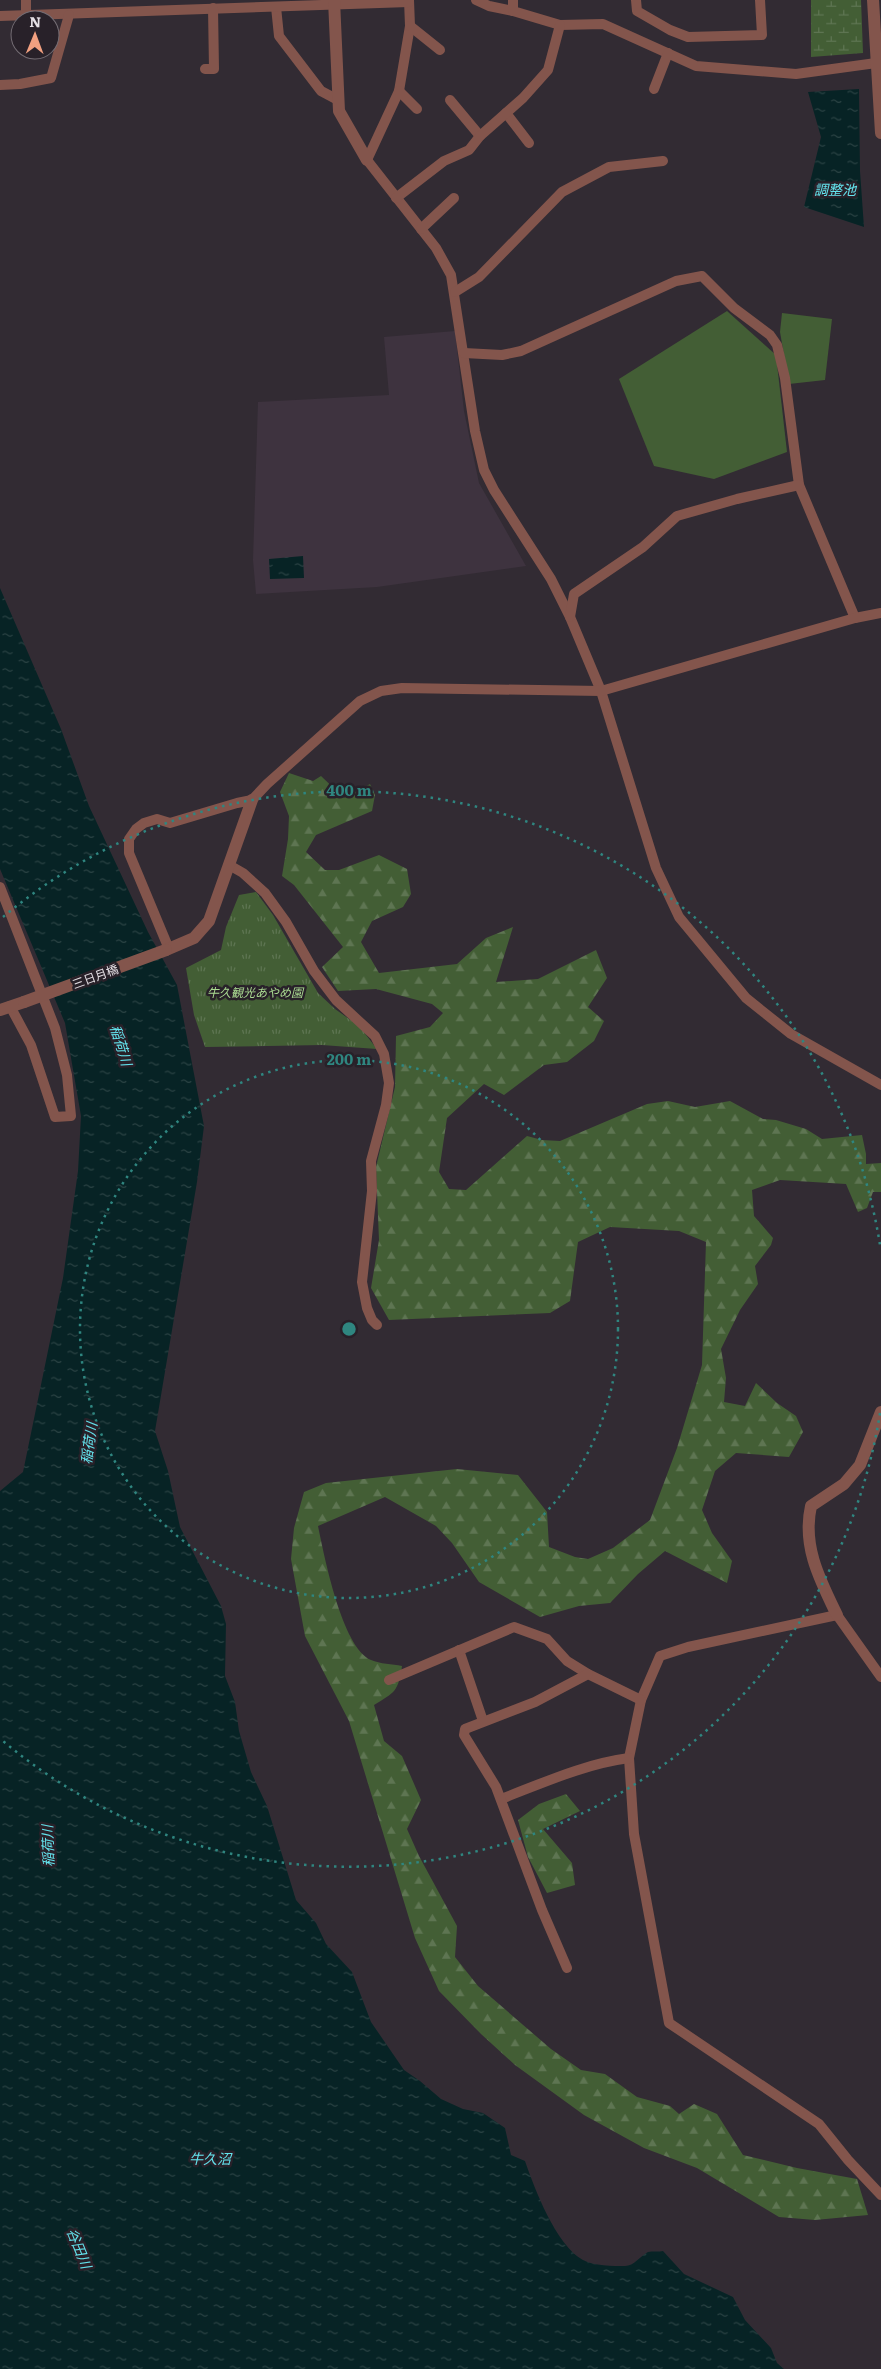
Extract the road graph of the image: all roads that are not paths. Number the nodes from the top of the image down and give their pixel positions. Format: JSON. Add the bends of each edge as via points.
{"nodes":[{"id":1,"x":476,"y":0,"type":"edge"},
{"id":2,"x":513,"y":0,"type":"edge"},
{"id":3,"x":636,"y":0,"type":"edge"},
{"id":4,"x":760,"y":0,"type":"edge"},
{"id":5,"x":873,"y":0,"type":"edge"},
{"id":6,"x":409,"y":1,"type":"edge"},
{"id":7,"x":334,"y":2,"type":"edge"},
{"id":8,"x":252,"y":3,"type":"edge"},
{"id":9,"x":276,"y":7,"type":"junction"},
{"id":10,"x":213,"y":8,"type":"junction"},
{"id":11,"x":513,"y":11,"type":"junction"},
{"id":12,"x":60,"y":15,"type":"edge"},
{"id":13,"x":68,"y":15,"type":"junction"},
{"id":14,"x":560,"y":24,"type":"junction"},
{"id":15,"x":410,"y":26,"type":"junction"},
{"id":16,"x":440,"y":50,"type":"dead end"},
{"id":17,"x":668,"y":53,"type":"junction"},
{"id":18,"x":876,"y":63,"type":"junction"},
{"id":19,"x":206,"y":69,"type":"dead end"},
{"id":20,"x":0,"y":85,"type":"edge"},
{"id":21,"x":654,"y":89,"type":"dead end"},
{"id":22,"x":398,"y":91,"type":"junction"},
{"id":23,"x":338,"y":100,"type":"junction"},
{"id":24,"x":450,"y":100,"type":"dead end"},
{"id":25,"x":417,"y":109,"type":"dead end"},
{"id":26,"x":506,"y":113,"type":"junction"},
{"id":27,"x":881,"y":133,"type":"edge"},
{"id":28,"x":480,"y":136,"type":"junction"},
{"id":29,"x":529,"y":143,"type":"dead end"},
{"id":30,"x":367,"y":160,"type":"junction"},
{"id":31,"x":663,"y":161,"type":"dead end"},
{"id":32,"x":396,"y":198,"type":"junction"},
{"id":33,"x":454,"y":198,"type":"dead end"},
{"id":34,"x":421,"y":229,"type":"junction"},
{"id":35,"x":455,"y":292,"type":"junction"},
{"id":36,"x":464,"y":353,"type":"junction"},
{"id":37,"x":799,"y":486,"type":"junction"},
{"id":38,"x":881,"y":614,"type":"edge"},
{"id":39,"x":570,"y":617,"type":"junction"},
{"id":40,"x":855,"y":618,"type":"junction"},
{"id":41,"x":600,"y":691,"type":"junction"},
{"id":42,"x":252,"y":800,"type":"junction"},
{"id":43,"x":229,"y":865,"type":"junction"},
{"id":44,"x":0,"y":887,"type":"edge"},
{"id":45,"x":168,"y":950,"type":"junction"},
{"id":46,"x":5,"y":1008,"type":"edge"},
{"id":47,"x":881,"y":1085,"type":"edge"},
{"id":48,"x":377,"y":1325,"type":"dead end"},
{"id":49,"x":881,"y":1412,"type":"edge"},
{"id":50,"x":837,"y":1616,"type":"junction"},
{"id":51,"x":459,"y":1650,"type":"junction"},
{"id":52,"x":588,"y":1674,"type":"junction"},
{"id":53,"x":881,"y":1677,"type":"edge"},
{"id":54,"x":389,"y":1680,"type":"dead end"},
{"id":55,"x":641,"y":1700,"type":"junction"},
{"id":56,"x":483,"y":1720,"type":"junction"},
{"id":57,"x":629,"y":1758,"type":"junction"},
{"id":58,"x":501,"y":1800,"type":"junction"},
{"id":59,"x":567,"y":1968,"type":"dead end"},
{"id":60,"x":881,"y":2194,"type":"edge"}],
"edges":[{"from":1,"to":11,"type":"street"},
{"from":2,"to":11,"type":"street"},
{"from":3,"to":4,"type":"street","via":[[637,11],[688,37],[762,35]]},
{"from":5,"to":18,"type":"street"},
{"from":6,"to":7,"type":"street"},
{"from":6,"to":15,"type":"street"},
{"from":7,"to":9,"type":"street"},
{"from":7,"to":23,"type":"street"},
{"from":8,"to":9,"type":"street"},
{"from":8,"to":10,"type":"street"},
{"from":9,"to":23,"type":"street","via":[[279,36],[321,91]]},
{"from":10,"to":13,"type":"street"},
{"from":10,"to":19,"type":"street","via":[[214,69]]},
{"from":11,"to":14,"type":"street"},
{"from":12,"to":13,"type":"street"},
{"from":13,"to":20,"type":"street","via":[[51,78]]},
{"from":14,"to":17,"type":"street","via":[[603,24]]},
{"from":14,"to":26,"type":"street","via":[[548,70]]},
{"from":15,"to":16,"type":"street"},
{"from":15,"to":22,"type":"street"},
{"from":17,"to":18,"type":"street","via":[[696,66],[796,74]]},
{"from":17,"to":21,"type":"street"},
{"from":18,"to":27,"type":"street"},
{"from":22,"to":25,"type":"street"},
{"from":22,"to":30,"type":"street"},
{"from":23,"to":30,"type":"street","via":[[341,118]]},
{"from":24,"to":28,"type":"street"},
{"from":26,"to":28,"type":"street"},
{"from":26,"to":29,"type":"street"},
{"from":28,"to":32,"type":"street","via":[[469,150],[444,161]]},
{"from":30,"to":32,"type":"street"},
{"from":31,"to":35,"type":"street","via":[[609,167],[562,192],[479,276]]},
{"from":32,"to":34,"type":"street"},
{"from":33,"to":34,"type":"street"},
{"from":34,"to":35,"type":"street","via":[[445,263]]},
{"from":35,"to":36,"type":"street"},
{"from":36,"to":37,"type":"street","via":[[502,355],[521,351],[676,281],[702,276],[734,308],[770,335],[777,345],[785,378]]},
{"from":36,"to":39,"type":"street","via":[[484,470],[551,578]]},
{"from":37,"to":39,"type":"street","via":[[678,516],[643,547],[574,594]]},
{"from":37,"to":40,"type":"street"},
{"from":38,"to":40,"type":"street"},
{"from":39,"to":41,"type":"street"},
{"from":40,"to":41,"type":"street"},
{"from":41,"to":42,"type":"street","via":[[402,688],[381,691],[352,707]]},
{"from":41,"to":47,"type":"street","via":[[656,868],[679,917],[746,998],[790,1034]]},
{"from":42,"to":43,"type":"street","name":"三日月橋"},
{"from":42,"to":45,"type":"street","via":[[170,823],[157,819],[144,823],[129,839],[128,853]]},
{"from":43,"to":45,"type":"street","name":"三日月橋","via":[[209,921],[194,938]]},
{"from":43,"to":48,"type":"street","via":[[265,893],[314,971],[336,1000],[375,1036],[384,1054],[389,1084],[371,1161],[372,1191],[362,1282],[367,1308]]},
{"from":44,"to":46,"type":"street","via":[[56,1028],[67,1074],[71,1116],[55,1117],[31,1046]]},
{"from":45,"to":46,"type":"street","name":"三日月橋","bridge":true},
{"from":49,"to":50,"type":"street","via":[[860,1466],[844,1484],[811,1506],[808,1520],[810,1547]]},
{"from":50,"to":53,"type":"street"},
{"from":50,"to":55,"type":"street","via":[[688,1647],[660,1656]]},
{"from":51,"to":52,"type":"street","via":[[514,1627],[548,1639],[567,1661]]},
{"from":51,"to":54,"type":"street"},
{"from":51,"to":56,"type":"street"},
{"from":52,"to":55,"type":"street"},
{"from":52,"to":56,"type":"street","via":[[536,1702]]},
{"from":55,"to":57,"type":"street"},
{"from":56,"to":58,"type":"street","via":[[465,1729],[464,1735]]},
{"from":57,"to":58,"type":"street","via":[[574,1770]]},
{"from":57,"to":60,"type":"street","via":[[634,1834],[669,2023],[819,2124]]},
{"from":58,"to":59,"type":"street"}]}
